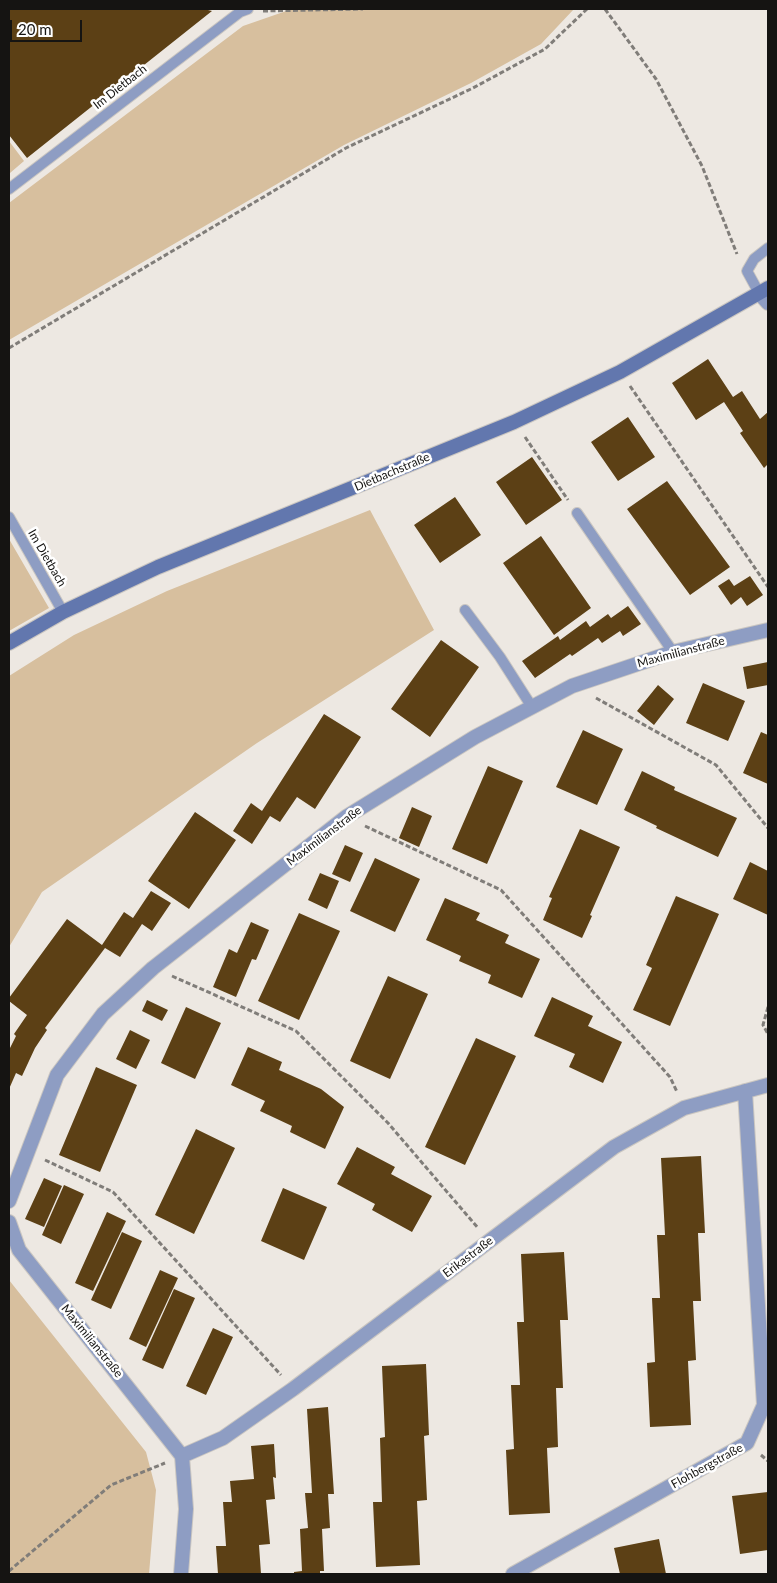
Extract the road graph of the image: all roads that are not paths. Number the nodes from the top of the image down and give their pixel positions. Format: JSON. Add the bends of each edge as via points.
{"nodes":[{"id":1,"x":241,"y":10,"type":"edge"},
{"id":2,"x":9,"y":189,"type":"edge"},
{"id":3,"x":768,"y":248,"type":"edge"},
{"id":4,"x":765,"y":295,"type":"edge"},
{"id":5,"x":577,"y":513,"type":"road end"},
{"id":6,"x":9,"y":517,"type":"edge"},
{"id":7,"x":466,"y":610,"type":"dead end"},
{"id":8,"x":63,"y":612,"type":"junction"},
{"id":9,"x":768,"y":630,"type":"edge"},
{"id":10,"x":9,"y":643,"type":"edge"},
{"id":11,"x":673,"y":652,"type":"junction"},
{"id":12,"x":532,"y":707,"type":"junction"},
{"id":13,"x":768,"y":1084,"type":"edge"},
{"id":14,"x":745,"y":1091,"type":"junction"},
{"id":15,"x":9,"y":1200,"type":"edge"},
{"id":16,"x":9,"y":1222,"type":"edge"},
{"id":17,"x":182,"y":1456,"type":"junction"},
{"id":18,"x":181,"y":1574,"type":"edge"},
{"id":19,"x":513,"y":1574,"type":"edge"}],
"edges":[{"from":1,"to":2,"type":"lane","name":"Im Dietbach"},
{"from":3,"to":4,"type":"lane","via":[[754,259],[748,271]]},
{"from":4,"to":8,"type":"main road","name":"Dietbachstraße","via":[[620,372],[514,422],[158,567]]},
{"from":5,"to":11,"type":"lane"},
{"from":6,"to":8,"type":"lane","name":"Im Dietbach"},
{"from":7,"to":12,"type":"lane"},
{"from":8,"to":10,"type":"main road","name":"Dietbachstraße"},
{"from":9,"to":11,"type":"street","name":"Maximilianstraße"},
{"from":11,"to":12,"type":"street","name":"Maximilianstraße","via":[[572,686]]},
{"from":12,"to":15,"type":"street","name":"Maximilianstraße","via":[[475,737],[346,817],[153,968],[103,1014],[57,1075]]},
{"from":13,"to":14,"type":"street","name":"Erikastraße"},
{"from":14,"to":17,"type":"street","name":"Erikastraße","via":[[684,1108],[614,1148],[293,1389],[223,1438]]},
{"from":14,"to":19,"type":"street","name":"Flohbergstraße","via":[[764,1405],[747,1443]]},
{"from":16,"to":17,"type":"street","name":"Maximilianstraße","via":[[19,1250]]},
{"from":17,"to":18,"type":"street","via":[[186,1509]]}]}
